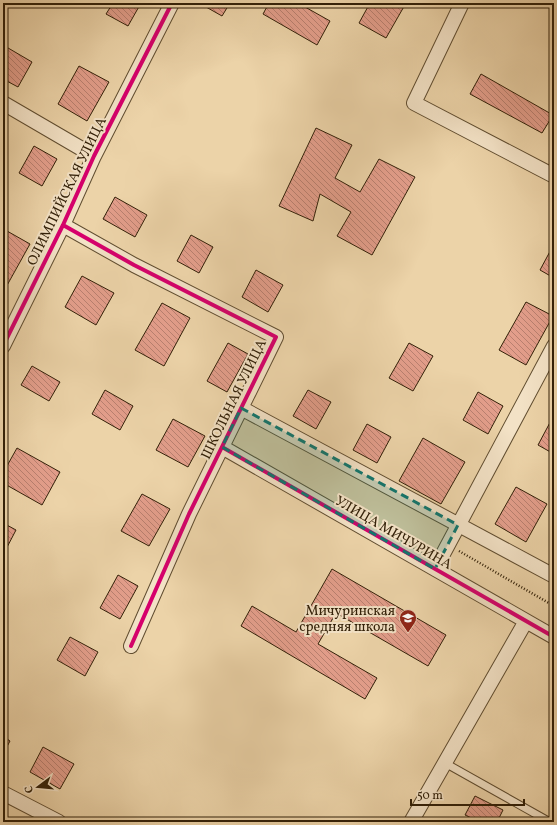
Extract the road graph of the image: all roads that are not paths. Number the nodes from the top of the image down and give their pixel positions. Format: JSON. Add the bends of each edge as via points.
{"nodes":[{"id":1,"x":172,"y":3,"type":"edge"},
{"id":2,"x":462,"y":3,"type":"edge"},
{"id":3,"x":3,"y":103,"type":"edge"},
{"id":4,"x":94,"y":156,"type":"junction"},
{"id":5,"x":554,"y":176,"type":"edge"},
{"id":6,"x":63,"y":225,"type":"junction"},
{"id":7,"x":3,"y":346,"type":"edge"},
{"id":8,"x":554,"y":346,"type":"edge"},
{"id":9,"x":241,"y":408,"type":"junction"},
{"id":10,"x":222,"y":447,"type":"junction"},
{"id":11,"x":458,"y":525,"type":"junction"},
{"id":12,"x":435,"y":569,"type":"junction"},
{"id":13,"x":554,"y":576,"type":"edge"},
{"id":14,"x":526,"y":621,"type":"junction"},
{"id":15,"x":554,"y":637,"type":"edge"},
{"id":16,"x":131,"y":646,"type":"dead end"},
{"id":17,"x":445,"y":763,"type":"junction"},
{"id":18,"x":3,"y":793,"type":"edge"},
{"id":19,"x":59,"y":822,"type":"edge"},
{"id":20,"x":411,"y":822,"type":"edge"},
{"id":21,"x":550,"y":822,"type":"edge"}],
"edges":[{"from":1,"to":4,"type":"street","name":"ОЛИМПИЙСКАЯ УЛИЦА"},
{"from":2,"to":5,"type":"street","via":[[414,103]]},
{"from":3,"to":4,"type":"street"},
{"from":4,"to":6,"type":"street","name":"ОЛИМПИЙСКАЯ УЛИЦА"},
{"from":6,"to":7,"type":"street","name":"ОЛИМПИЙСКАЯ УЛИЦА"},
{"from":6,"to":9,"type":"street","name":"ШКОЛЬНАЯ УЛИЦА","via":[[134,265],[276,337]]},
{"from":8,"to":11,"type":"street"},
{"from":9,"to":10,"type":"street","name":"ШКОЛЬНАЯ УЛИЦА"},
{"from":9,"to":11,"type":"street"},
{"from":10,"to":12,"type":"street","name":"УЛИЦА МИЧУРИНА"},
{"from":10,"to":16,"type":"street","name":"ШКОЛЬНАЯ УЛИЦА","via":[[189,514]]},
{"from":11,"to":12,"type":"street"},
{"from":11,"to":13,"type":"street"},
{"from":12,"to":14,"type":"street","name":"УЛИЦА МИЧУРИНА"},
{"from":14,"to":15,"type":"street","name":"УЛИЦА МИЧУРИНА"},
{"from":14,"to":17,"type":"street"},
{"from":17,"to":20,"type":"street"},
{"from":17,"to":21,"type":"lane"},
{"from":18,"to":19,"type":"street"}]}
